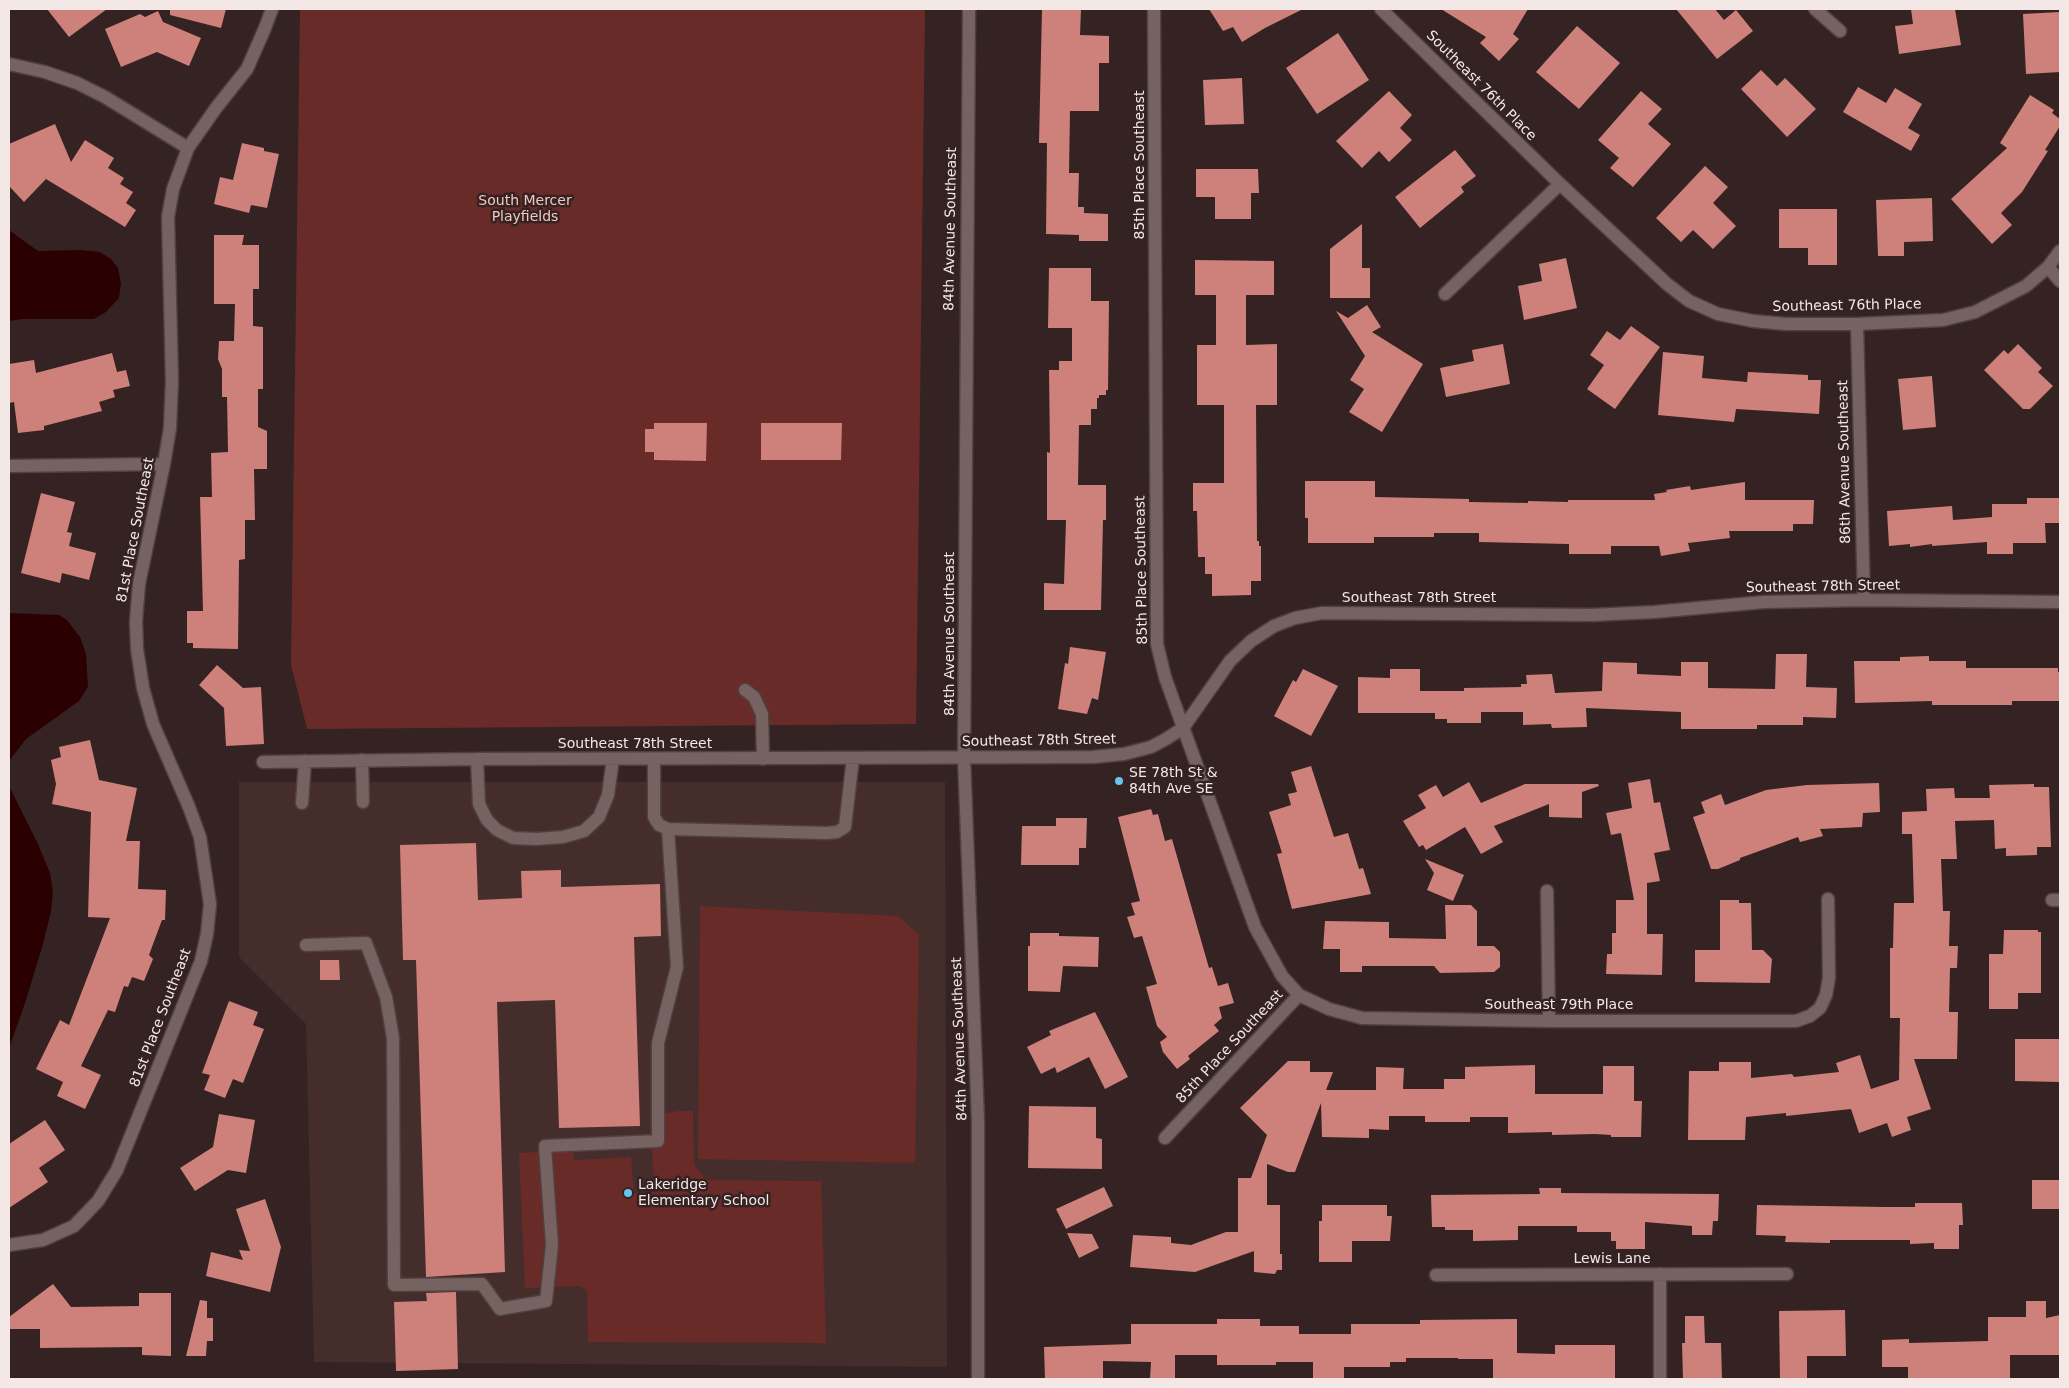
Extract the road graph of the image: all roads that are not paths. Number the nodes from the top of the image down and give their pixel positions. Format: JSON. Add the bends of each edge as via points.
{"nodes":[{"id":1,"x":272,"y":9,"type":"edge"},
{"id":2,"x":968,"y":9,"type":"edge"},
{"id":3,"x":1154,"y":9,"type":"edge"},
{"id":4,"x":1383,"y":9,"type":"edge"},
{"id":5,"x":1816,"y":9,"type":"edge"},
{"id":6,"x":1840,"y":31,"type":"dead end"},
{"id":7,"x":9,"y":64,"type":"edge"},
{"id":8,"x":188,"y":148,"type":"junction"},
{"id":9,"x":1560,"y":184,"type":"junction"},
{"id":10,"x":2060,"y":250,"type":"edge"},
{"id":11,"x":2048,"y":267,"type":"junction"},
{"id":12,"x":2060,"y":281,"type":"edge"},
{"id":13,"x":1445,"y":294,"type":"dead end"},
{"id":14,"x":1857,"y":324,"type":"junction"},
{"id":15,"x":164,"y":464,"type":"junction"},
{"id":16,"x":9,"y":466,"type":"edge"},
{"id":17,"x":1864,"y":600,"type":"junction"},
{"id":18,"x":2060,"y":602,"type":"edge"},
{"id":19,"x":745,"y":690,"type":"dead end"},
{"id":20,"x":1183,"y":728,"type":"junction"},
{"id":21,"x":964,"y":757,"type":"junction"},
{"id":22,"x":852,"y":758,"type":"junction"},
{"id":23,"x":477,"y":759,"type":"junction"},
{"id":24,"x":612,"y":759,"type":"junction"},
{"id":25,"x":654,"y":759,"type":"junction"},
{"id":26,"x":763,"y":759,"type":"junction"},
{"id":27,"x":362,"y":760,"type":"junction"},
{"id":28,"x":305,"y":761,"type":"junction"},
{"id":29,"x":263,"y":762,"type":"dead end"},
{"id":30,"x":363,"y":802,"type":"dead end"},
{"id":31,"x":302,"y":803,"type":"dead end"},
{"id":32,"x":668,"y":830,"type":"junction"},
{"id":33,"x":1548,"y":891,"type":"dead end"},
{"id":34,"x":1828,"y":899,"type":"dead end"},
{"id":35,"x":306,"y":945,"type":"dead end"},
{"id":36,"x":1299,"y":995,"type":"junction"},
{"id":37,"x":1549,"y":1021,"type":"junction"},
{"id":38,"x":1165,"y":1138,"type":"dead end"},
{"id":39,"x":9,"y":1246,"type":"edge"},
{"id":40,"x":1660,"y":1274,"type":"junction"},
{"id":41,"x":1788,"y":1274,"type":"dead end"},
{"id":42,"x":1436,"y":1275,"type":"dead end"},
{"id":43,"x":978,"y":1379,"type":"edge"},
{"id":44,"x":1660,"y":1379,"type":"edge"}],
"edges":[{"from":1,"to":8,"type":"street","name":"81st Place Southeast","via":[[247,69]]},
{"from":2,"to":21,"type":"street","name":"84th Avenue Southeast"},
{"from":3,"to":20,"type":"street","name":"85th Place Southeast","via":[[1157,644]]},
{"from":4,"to":9,"type":"street","name":"Southeast 76th Place"},
{"from":5,"to":6,"type":"street"},
{"from":7,"to":8,"type":"street","via":[[45,72],[105,96]]},
{"from":8,"to":15,"type":"street","name":"81st Place Southeast","via":[[173,189],[168,217],[172,380],[170,428]]},
{"from":9,"to":13,"type":"street"},
{"from":9,"to":14,"type":"street","name":"Southeast 76th Place","via":[[1667,284],[1690,301],[1718,314],[1753,321]]},
{"from":10,"to":11,"type":"street"},
{"from":11,"to":12,"type":"street"},
{"from":11,"to":14,"type":"street","name":"Southeast 76th Place","via":[[2026,286],[1975,312],[1943,320]]},
{"from":14,"to":17,"type":"street","name":"86th Avenue Southeast"},
{"from":15,"to":16,"type":"street"},
{"from":15,"to":39,"type":"street","name":"81st Place Southeast","via":[[138,584],[137,649],[153,724],[200,837],[210,904],[207,934],[201,961],[117,1170],[98,1201],[74,1226],[43,1240]]},
{"from":17,"to":18,"type":"street","name":"Southeast 78th Street"},
{"from":17,"to":20,"type":"street","name":"Southeast 78th Street","via":[[1764,602],[1592,615],[1322,613],[1295,618],[1274,626],[1251,641],[1230,661]]},
{"from":19,"to":26,"type":"street","via":[[754,697],[762,714]]},
{"from":20,"to":21,"type":"street","name":"Southeast 78th Street","via":[[1151,747],[1124,754]]},
{"from":20,"to":36,"type":"street","name":"85th Place Southeast","via":[[1255,927],[1282,976]]},
{"from":21,"to":22,"type":"street","name":"Southeast 78th Street"},
{"from":21,"to":43,"type":"street","name":"84th Avenue Southeast","via":[[978,1121]]},
{"from":22,"to":26,"type":"street","name":"Southeast 78th Street"},
{"from":22,"to":32,"type":"street","via":[[845,827],[837,832]]},
{"from":23,"to":24,"type":"street","name":"Southeast 78th Street"},
{"from":23,"to":24,"type":"street","via":[[478,804],[487,820],[497,830],[514,838],[536,840],[563,837],[584,830],[600,817],[608,794]]},
{"from":23,"to":27,"type":"street","name":"Southeast 78th Street"},
{"from":24,"to":25,"type":"street","name":"Southeast 78th Street"},
{"from":25,"to":26,"type":"street","name":"Southeast 78th Street"},
{"from":25,"to":32,"type":"street","via":[[654,817]]},
{"from":27,"to":28,"type":"street","name":"Southeast 78th Street"},
{"from":27,"to":30,"type":"street"},
{"from":28,"to":29,"type":"street","name":"Southeast 78th Street"},
{"from":28,"to":31,"type":"street"},
{"from":32,"to":35,"type":"street","via":[[677,968],[658,1043],[658,1141],[545,1146],[552,1245],[546,1301],[500,1309],[482,1284],[394,1285],[393,1038],[386,997],[366,943]]},
{"from":33,"to":37,"type":"street"},
{"from":34,"to":37,"type":"street","name":"Southeast 79th Place","via":[[1829,978],[1820,1008],[1810,1016],[1796,1021]]},
{"from":36,"to":37,"type":"street","name":"Southeast 79th Place","via":[[1328,1009],[1362,1018]]},
{"from":36,"to":38,"type":"street","name":"85th Place Southeast"},
{"from":40,"to":41,"type":"street","name":"Lewis Lane"},
{"from":40,"to":42,"type":"street","name":"Lewis Lane"},
{"from":40,"to":44,"type":"street"}]}
